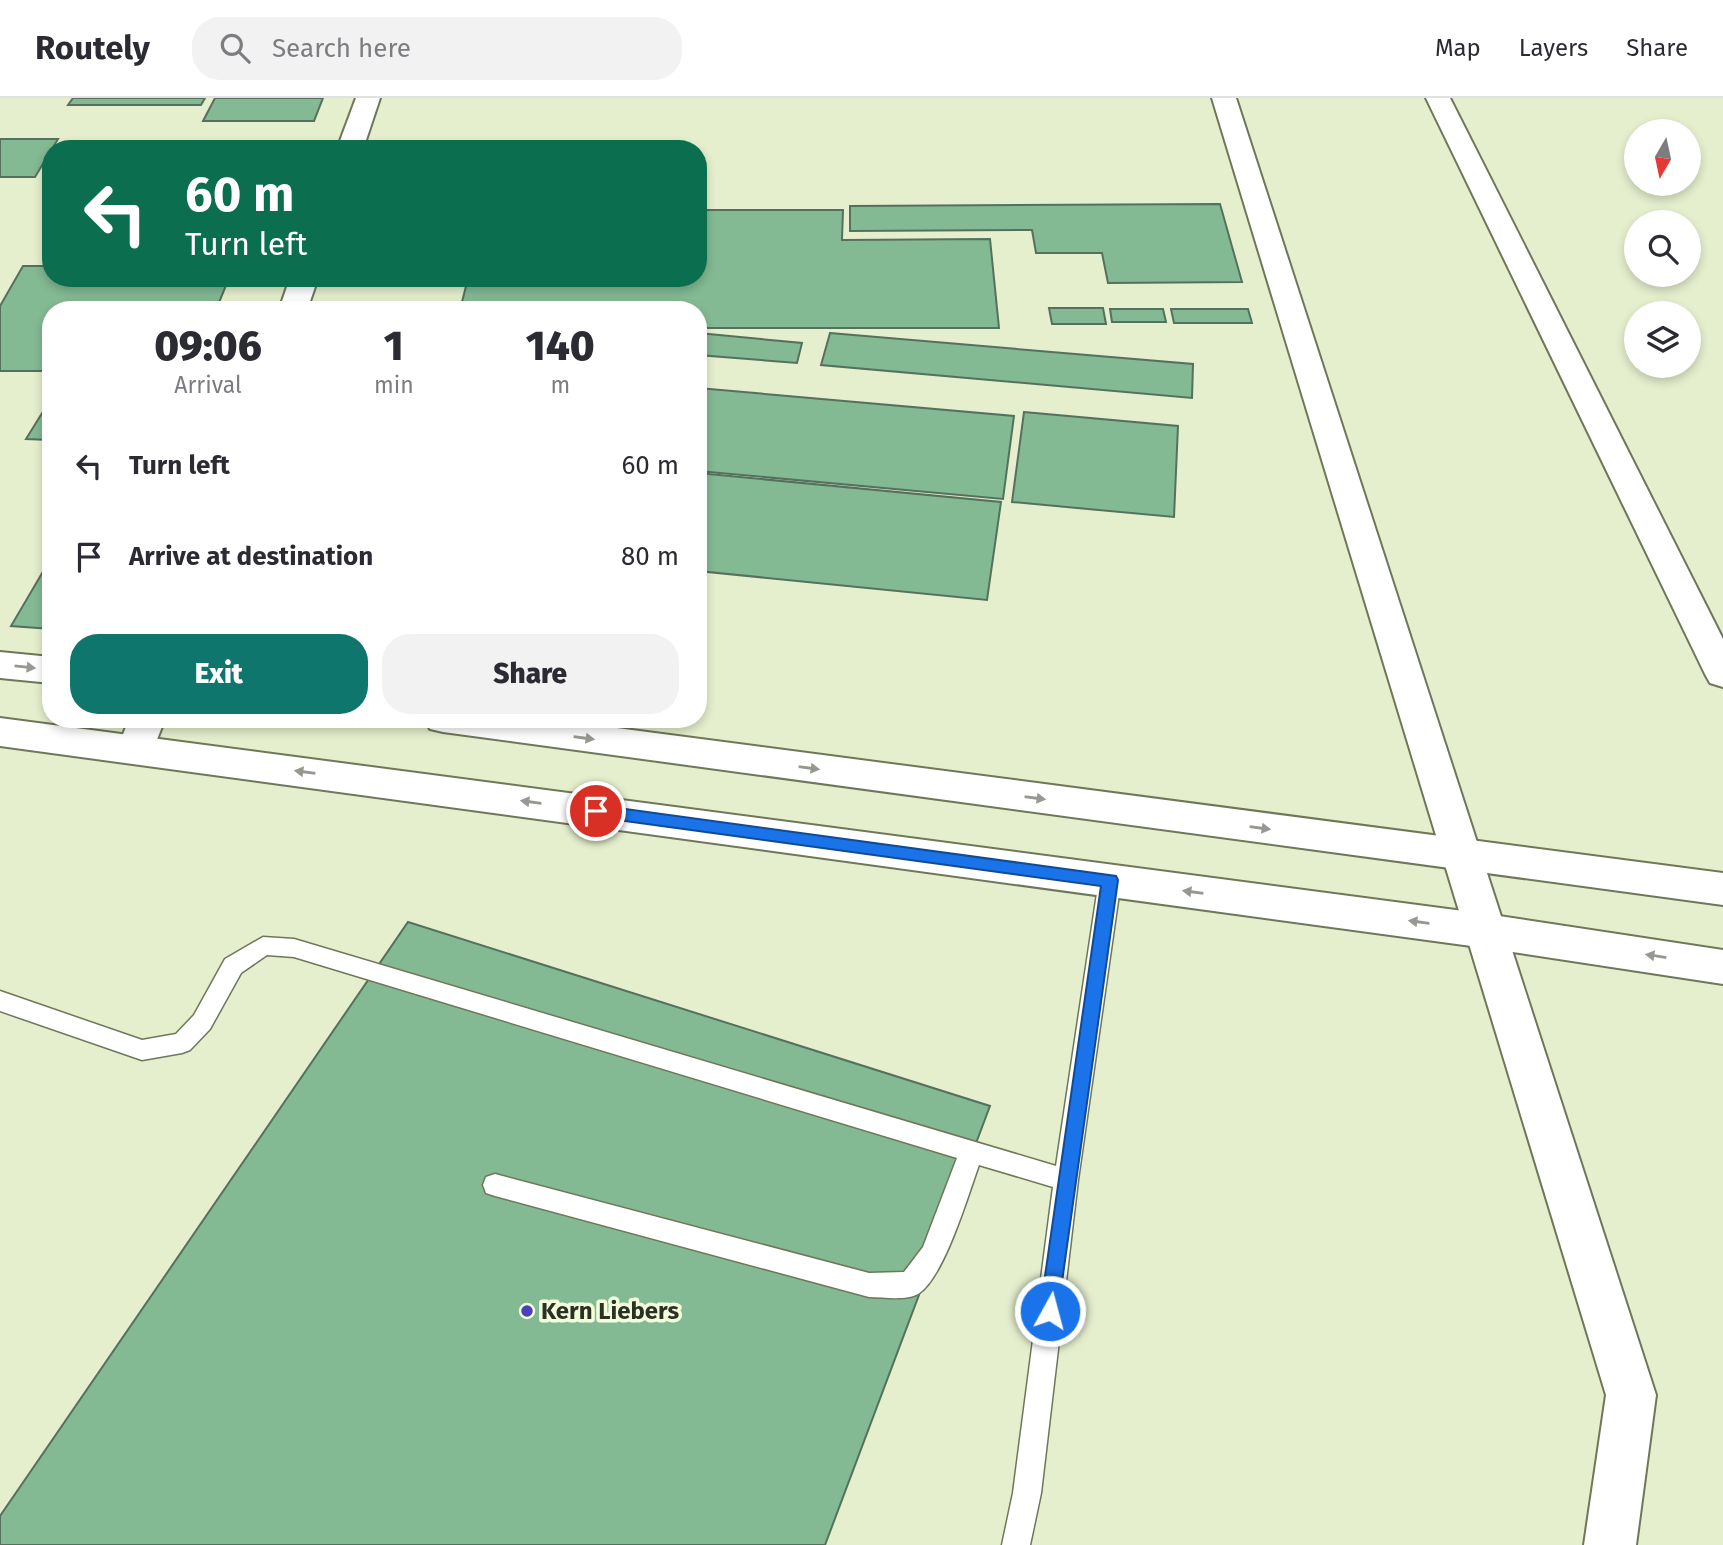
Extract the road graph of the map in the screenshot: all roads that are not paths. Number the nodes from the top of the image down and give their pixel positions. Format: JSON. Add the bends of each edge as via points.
{"nodes":[{"id":1,"x":368,"y":98,"type":"edge"},
{"id":2,"x":1224,"y":98,"type":"edge"},
{"id":3,"x":1438,"y":98,"type":"edge"},
{"id":4,"x":353,"y":140,"type":"edge"},
{"id":5,"x":0,"y":665,"type":"edge"},
{"id":6,"x":42,"y":669,"type":"edge"},
{"id":7,"x":1723,"y":674,"type":"edge"},
{"id":8,"x":510,"y":728,"type":"edge"},
{"id":9,"x":0,"y":732,"type":"edge"},
{"id":10,"x":142,"y":734,"type":"edge"},
{"id":11,"x":1463,"y":855,"type":"junction"},
{"id":12,"x":1110,"y":880,"type":"junction"},
{"id":13,"x":1723,"y":889,"type":"edge"},
{"id":14,"x":1486,"y":931,"type":"junction"},
{"id":15,"x":1723,"y":967,"type":"edge"},
{"id":16,"x":0,"y":1001,"type":"edge"},
{"id":17,"x":972,"y":1152,"type":"junction"},
{"id":18,"x":1066,"y":1180,"type":"junction"},
{"id":19,"x":495,"y":1185,"type":"dead end"},
{"id":20,"x":1016,"y":1545,"type":"edge"},
{"id":21,"x":1610,"y":1545,"type":"edge"}],
"edges":[{"from":1,"to":4,"type":"street"},
{"from":2,"to":11,"type":"street"},
{"from":3,"to":7,"type":"street"},
{"from":5,"to":6,"type":"street","one_way":true},
{"from":8,"to":11,"type":"street","one_way":true},
{"from":9,"to":10,"type":"street"},
{"from":12,"to":10,"type":"street","one_way":true},
{"from":11,"to":13,"type":"street"},
{"from":11,"to":14,"type":"street"},
{"from":14,"to":12,"type":"street","one_way":true},
{"from":12,"to":18,"type":"lane"},
{"from":15,"to":14,"type":"street","one_way":true},
{"from":14,"to":21,"type":"street","via":[[1631,1395]]},
{"from":16,"to":17,"type":"lane","via":[[142,1050],[182,1043],[202,1021],[233,966],[263,946],[294,948]]},
{"from":17,"to":18,"type":"lane"},
{"from":17,"to":19,"type":"lane","via":[[933,1254],[911,1284],[869,1285]]},
{"from":18,"to":20,"type":"lane","via":[[1027,1493]]}]}
